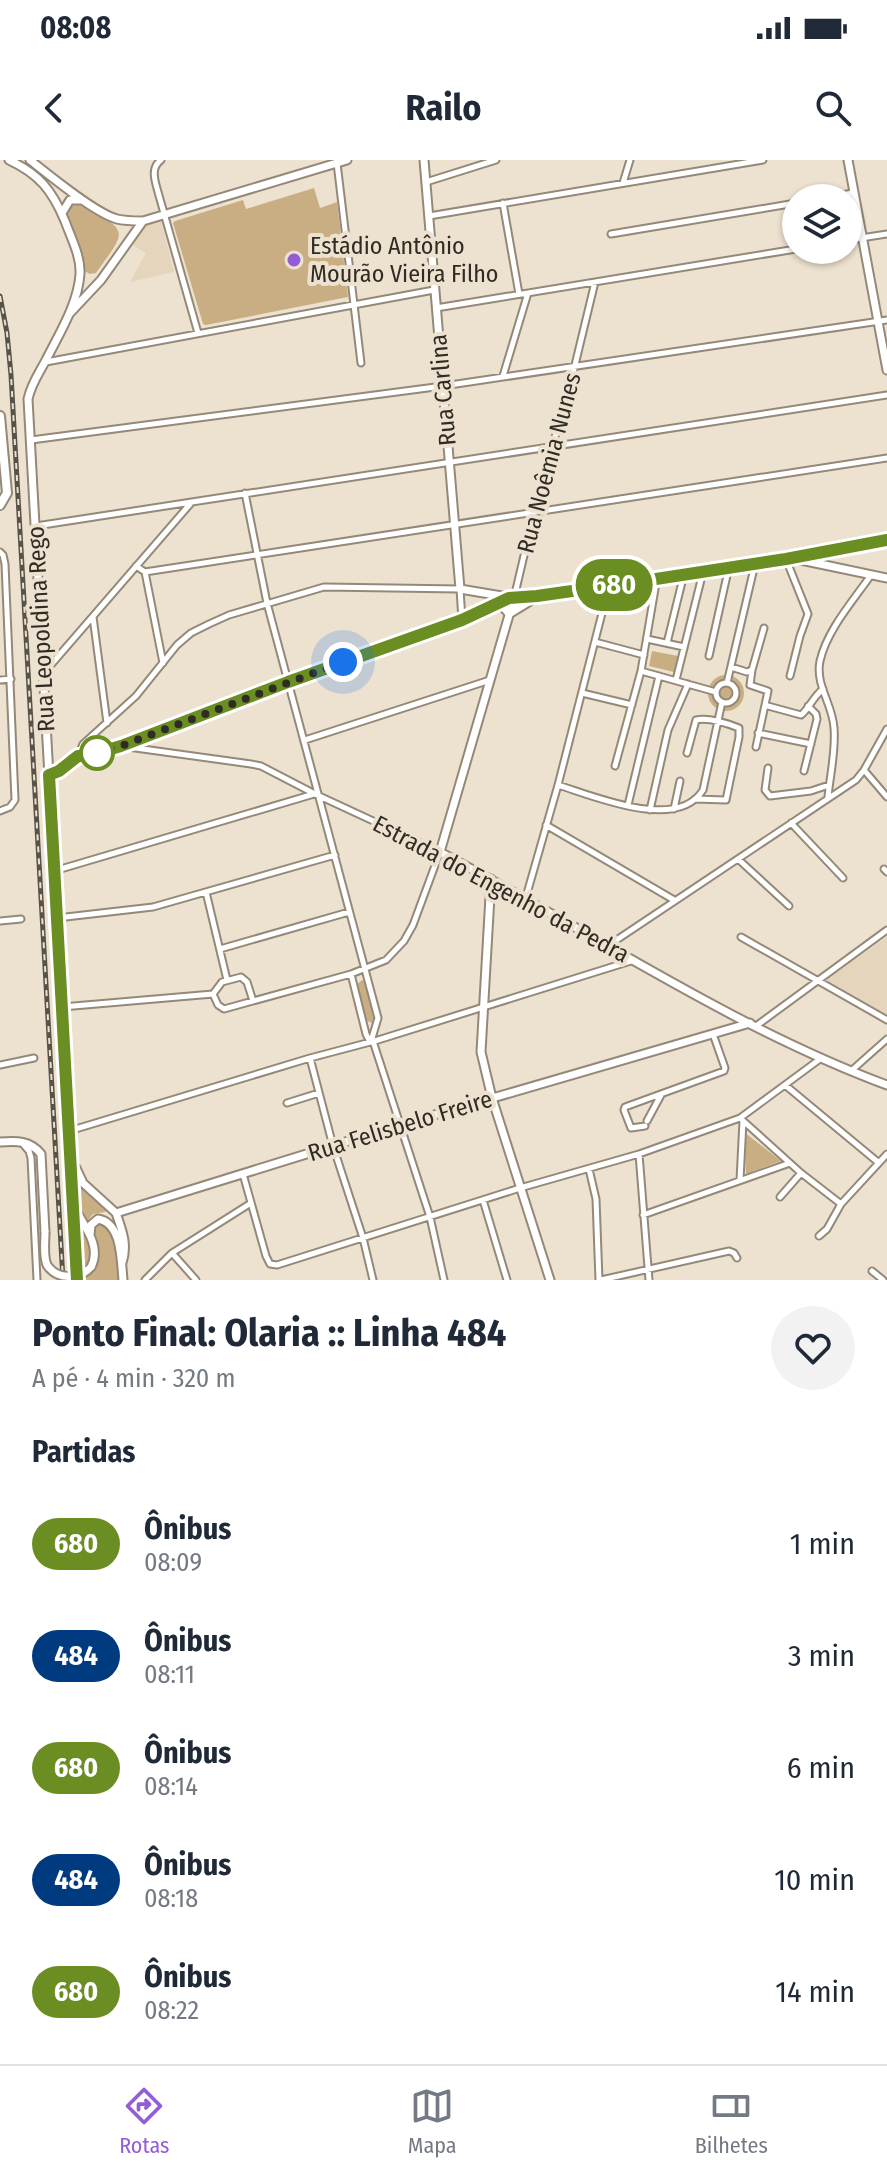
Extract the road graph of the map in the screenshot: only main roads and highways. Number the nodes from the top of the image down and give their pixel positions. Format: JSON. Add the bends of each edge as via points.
{"nodes":[{"id":1,"x":0,"y":416,"type":"edge"},
{"id":2,"x":0,"y":505,"type":"edge"}],
"edges":[{"from":1,"to":2,"type":"main road","via":[[7,493]]}]}
